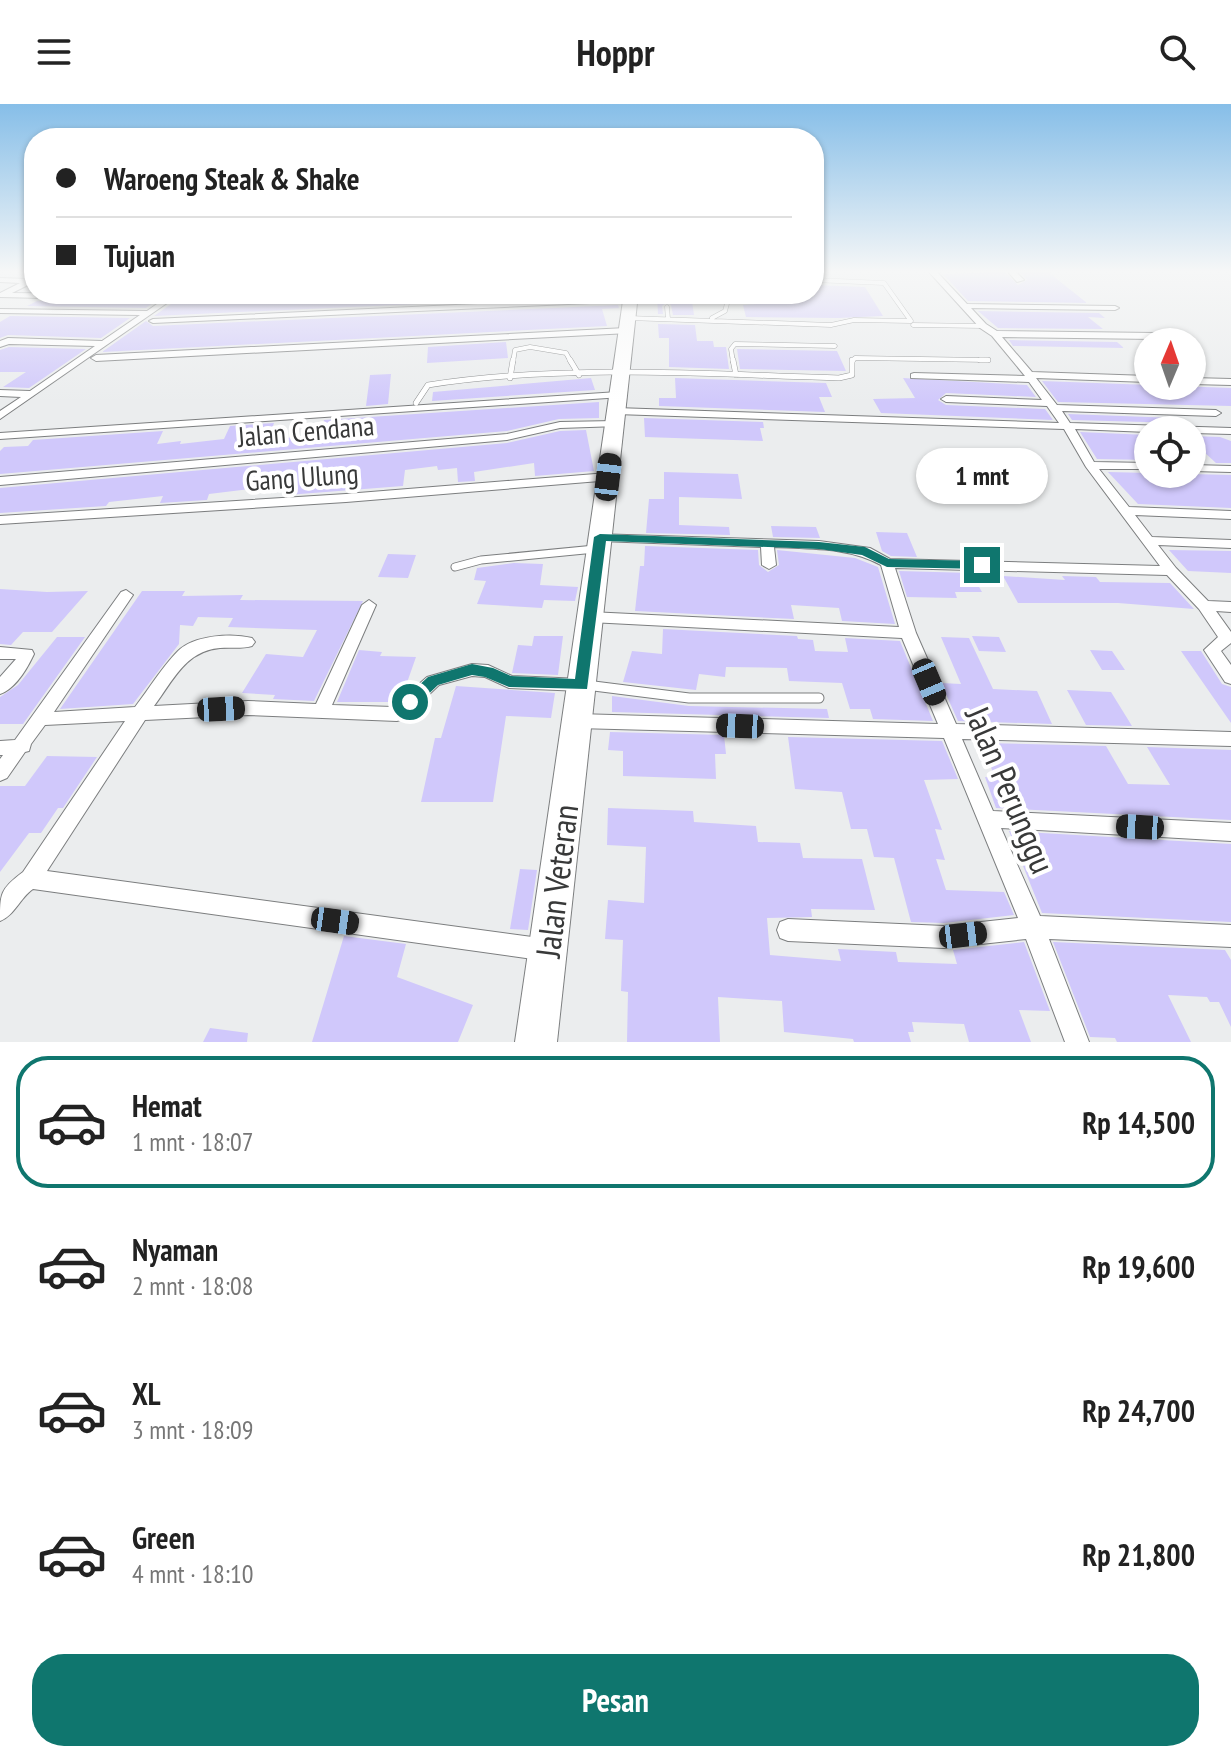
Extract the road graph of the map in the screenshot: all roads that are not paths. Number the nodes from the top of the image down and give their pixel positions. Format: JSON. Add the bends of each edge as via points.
{"nodes":[{"id":1,"x":119,"y":316,"type":"edge"},
{"id":2,"x":268,"y":316,"type":"edge"},
{"id":3,"x":585,"y":316,"type":"edge"},
{"id":4,"x":628,"y":316,"type":"edge"},
{"id":5,"x":650,"y":316,"type":"edge"},
{"id":6,"x":668,"y":316,"type":"edge"},
{"id":7,"x":720,"y":316,"type":"edge"},
{"id":8,"x":907,"y":316,"type":"edge"},
{"id":9,"x":973,"y":316,"type":"edge"},
{"id":10,"x":150,"y":317,"type":"junction"},
{"id":11,"x":694,"y":317,"type":"junction"},
{"id":12,"x":668,"y":319,"type":"junction"},
{"id":13,"x":913,"y":325,"type":"dead end"},
{"id":14,"x":983,"y":326,"type":"junction"},
{"id":15,"x":995,"y":334,"type":"junction"},
{"id":16,"x":1134,"y":336,"type":"edge"},
{"id":17,"x":0,"y":344,"type":"edge"},
{"id":18,"x":104,"y":344,"type":"junction"},
{"id":19,"x":835,"y":346,"type":"dead end"},
{"id":20,"x":96,"y":358,"type":"dead end"},
{"id":21,"x":988,"y":360,"type":"dead end"},
{"id":22,"x":621,"y":372,"type":"junction"},
{"id":23,"x":579,"y":375,"type":"junction"},
{"id":24,"x":736,"y":375,"type":"junction"},
{"id":25,"x":914,"y":376,"type":"dead end"},
{"id":26,"x":1029,"y":377,"type":"junction"},
{"id":27,"x":510,"y":378,"type":"junction"},
{"id":28,"x":1134,"y":379,"type":"edge"},
{"id":29,"x":1206,"y":381,"type":"edge"},
{"id":30,"x":1231,"y":382,"type":"edge"},
{"id":31,"x":0,"y":393,"type":"edge"},
{"id":32,"x":31,"y":394,"type":"junction"},
{"id":33,"x":946,"y":399,"type":"dead end"},
{"id":34,"x":416,"y":403,"type":"dead end"},
{"id":35,"x":1051,"y":405,"type":"junction"},
{"id":36,"x":616,"y":410,"type":"junction"},
{"id":37,"x":1216,"y":413,"type":"dead end"},
{"id":38,"x":0,"y":416,"type":"edge"},
{"id":39,"x":1068,"y":427,"type":"junction"},
{"id":40,"x":1134,"y":429,"type":"edge"},
{"id":41,"x":1206,"y":430,"type":"edge"},
{"id":42,"x":1231,"y":431,"type":"edge"},
{"id":43,"x":0,"y":436,"type":"edge"},
{"id":44,"x":1090,"y":465,"type":"junction"},
{"id":45,"x":1134,"y":466,"type":"edge"},
{"id":46,"x":1206,"y":468,"type":"edge"},
{"id":47,"x":1231,"y":469,"type":"edge"},
{"id":48,"x":608,"y":477,"type":"junction"},
{"id":49,"x":0,"y":481,"type":"edge"},
{"id":50,"x":1125,"y":511,"type":"junction"},
{"id":51,"x":1231,"y":515,"type":"edge"},
{"id":52,"x":0,"y":520,"type":"edge"},
{"id":53,"x":1149,"y":541,"type":"junction"},
{"id":54,"x":600,"y":543,"type":"junction"},
{"id":55,"x":767,"y":543,"type":"junction"},
{"id":56,"x":1231,"y":544,"type":"edge"},
{"id":57,"x":887,"y":563,"type":"junction"},
{"id":58,"x":769,"y":565,"type":"dead end"},
{"id":59,"x":455,"y":567,"type":"dead end"},
{"id":60,"x":1171,"y":571,"type":"junction"},
{"id":61,"x":126,"y":595,"type":"dead end"},
{"id":62,"x":369,"y":605,"type":"dead end"},
{"id":63,"x":1204,"y":606,"type":"junction"},
{"id":64,"x":1231,"y":607,"type":"edge"},
{"id":65,"x":590,"y":617,"type":"junction"},
{"id":66,"x":908,"y":633,"type":"junction"},
{"id":67,"x":247,"y":642,"type":"dead end"},
{"id":68,"x":0,"y":653,"type":"edge"},
{"id":69,"x":1230,"y":677,"type":"edge"},
{"id":70,"x":582,"y":685,"type":"junction"},
{"id":71,"x":0,"y":688,"type":"edge"},
{"id":72,"x":819,"y":698,"type":"dead end"},
{"id":73,"x":321,"y":711,"type":"junction"},
{"id":74,"x":140,"y":713,"type":"junction"},
{"id":75,"x":40,"y":719,"type":"junction"},
{"id":76,"x":577,"y":721,"type":"junction"},
{"id":77,"x":950,"y":730,"type":"junction"},
{"id":78,"x":1231,"y":739,"type":"edge"},
{"id":79,"x":23,"y":746,"type":"junction"},
{"id":80,"x":0,"y":748,"type":"edge"},
{"id":81,"x":0,"y":773,"type":"edge"},
{"id":82,"x":987,"y":819,"type":"junction"},
{"id":83,"x":1231,"y":832,"type":"edge"},
{"id":84,"x":30,"y":879,"type":"junction"},
{"id":85,"x":0,"y":911,"type":"edge"},
{"id":86,"x":1033,"y":927,"type":"junction"},
{"id":87,"x":788,"y":930,"type":"dead end"},
{"id":88,"x":1231,"y":936,"type":"edge"},
{"id":89,"x":548,"y":950,"type":"junction"},
{"id":90,"x":536,"y":1042,"type":"edge"},
{"id":91,"x":1077,"y":1042,"type":"edge"}],
"edges":[{"from":1,"to":10,"type":"street"},
{"from":2,"to":10,"type":"street"},
{"from":3,"to":20,"type":"street"},
{"from":4,"to":22,"type":"main road","name":"Jalan Veteran"},
{"from":5,"to":12,"type":"lane"},
{"from":6,"to":12,"type":"lane"},
{"from":7,"to":11,"type":"lane"},
{"from":8,"to":11,"type":"lane","via":[[911,321],[831,325]]},
{"from":9,"to":14,"type":"street"},
{"from":10,"to":18,"type":"street"},
{"from":11,"to":12,"type":"lane"},
{"from":13,"to":14,"type":"lane"},
{"from":14,"to":15,"type":"street"},
{"from":15,"to":16,"type":"street"},
{"from":15,"to":26,"type":"street"},
{"from":17,"to":18,"type":"street"},
{"from":18,"to":32,"type":"street"},
{"from":19,"to":24,"type":"lane","via":[[735,344],[731,349]]},
{"from":21,"to":24,"type":"lane","via":[[863,357],[852,359],[849,377]]},
{"from":22,"to":23,"type":"lane"},
{"from":22,"to":24,"type":"lane"},
{"from":22,"to":36,"type":"main road","name":"Jalan Veteran"},
{"from":23,"to":27,"type":"lane"},
{"from":23,"to":27,"type":"lane","via":[[566,353],[530,347],[515,350]]},
{"from":25,"to":26,"type":"street"},
{"from":26,"to":28,"type":"street"},
{"from":26,"to":35,"type":"street"},
{"from":27,"to":34,"type":"lane","via":[[430,384]]},
{"from":29,"to":30,"type":"street"},
{"from":31,"to":32,"type":"street"},
{"from":32,"to":38,"type":"street"},
{"from":33,"to":35,"type":"street"},
{"from":35,"to":37,"type":"street"},
{"from":35,"to":39,"type":"street"},
{"from":36,"to":39,"type":"street"},
{"from":36,"to":43,"type":"street"},
{"from":36,"to":48,"type":"main road","name":"Jalan Veteran"},
{"from":36,"to":49,"type":"street","name":"Jalan Cendana","via":[[507,437]]},
{"from":39,"to":40,"type":"street"},
{"from":39,"to":44,"type":"street"},
{"from":41,"to":42,"type":"street"},
{"from":44,"to":45,"type":"street"},
{"from":44,"to":50,"type":"street"},
{"from":46,"to":47,"type":"street"},
{"from":48,"to":52,"type":"street","name":"Gang Ulung"},
{"from":48,"to":54,"type":"main road","name":"Jalan Veteran"},
{"from":50,"to":51,"type":"street"},
{"from":50,"to":53,"type":"street"},
{"from":53,"to":56,"type":"street"},
{"from":53,"to":60,"type":"street"},
{"from":54,"to":55,"type":"street"},
{"from":54,"to":59,"type":"lane"},
{"from":54,"to":65,"type":"main road","name":"Jalan Veteran"},
{"from":55,"to":57,"type":"street","via":[[861,550]]},
{"from":55,"to":58,"type":"street"},
{"from":57,"to":60,"type":"street"},
{"from":57,"to":66,"type":"street","name":"Jalan Perunggu"},
{"from":60,"to":63,"type":"street"},
{"from":61,"to":75,"type":"street"},
{"from":62,"to":73,"type":"street"},
{"from":63,"to":64,"type":"street"},
{"from":63,"to":69,"type":"street","via":[[1227,638],[1212,650]]},
{"from":65,"to":66,"type":"street"},
{"from":65,"to":70,"type":"main road","name":"Jalan Veteran"},
{"from":66,"to":77,"type":"street","name":"Jalan Perunggu"},
{"from":67,"to":74,"type":"street","via":[[198,646],[185,653]]},
{"from":68,"to":71,"type":"street","via":[[26,654]]},
{"from":70,"to":72,"type":"lane","via":[[689,698]]},
{"from":70,"to":73,"type":"street","via":[[509,682],[472,670],[433,681],[397,714]]},
{"from":70,"to":76,"type":"main road","name":"Jalan Veteran"},
{"from":73,"to":74,"type":"street"},
{"from":74,"to":75,"type":"street"},
{"from":74,"to":84,"type":"street"},
{"from":75,"to":79,"type":"street"},
{"from":76,"to":77,"type":"street"},
{"from":76,"to":89,"type":"main road","name":"Jalan Veteran"},
{"from":77,"to":78,"type":"street"},
{"from":77,"to":82,"type":"street","name":"Jalan Perunggu"},
{"from":79,"to":80,"type":"street"},
{"from":79,"to":81,"type":"street"},
{"from":82,"to":83,"type":"street"},
{"from":82,"to":86,"type":"street","name":"Jalan Perunggu"},
{"from":84,"to":85,"type":"street"},
{"from":84,"to":89,"type":"street"},
{"from":86,"to":87,"type":"street","via":[[944,937]]},
{"from":86,"to":88,"type":"street"},
{"from":86,"to":91,"type":"street","name":"Jalan Perunggu"},
{"from":89,"to":90,"type":"main road","name":"Jalan Veteran"}]}
